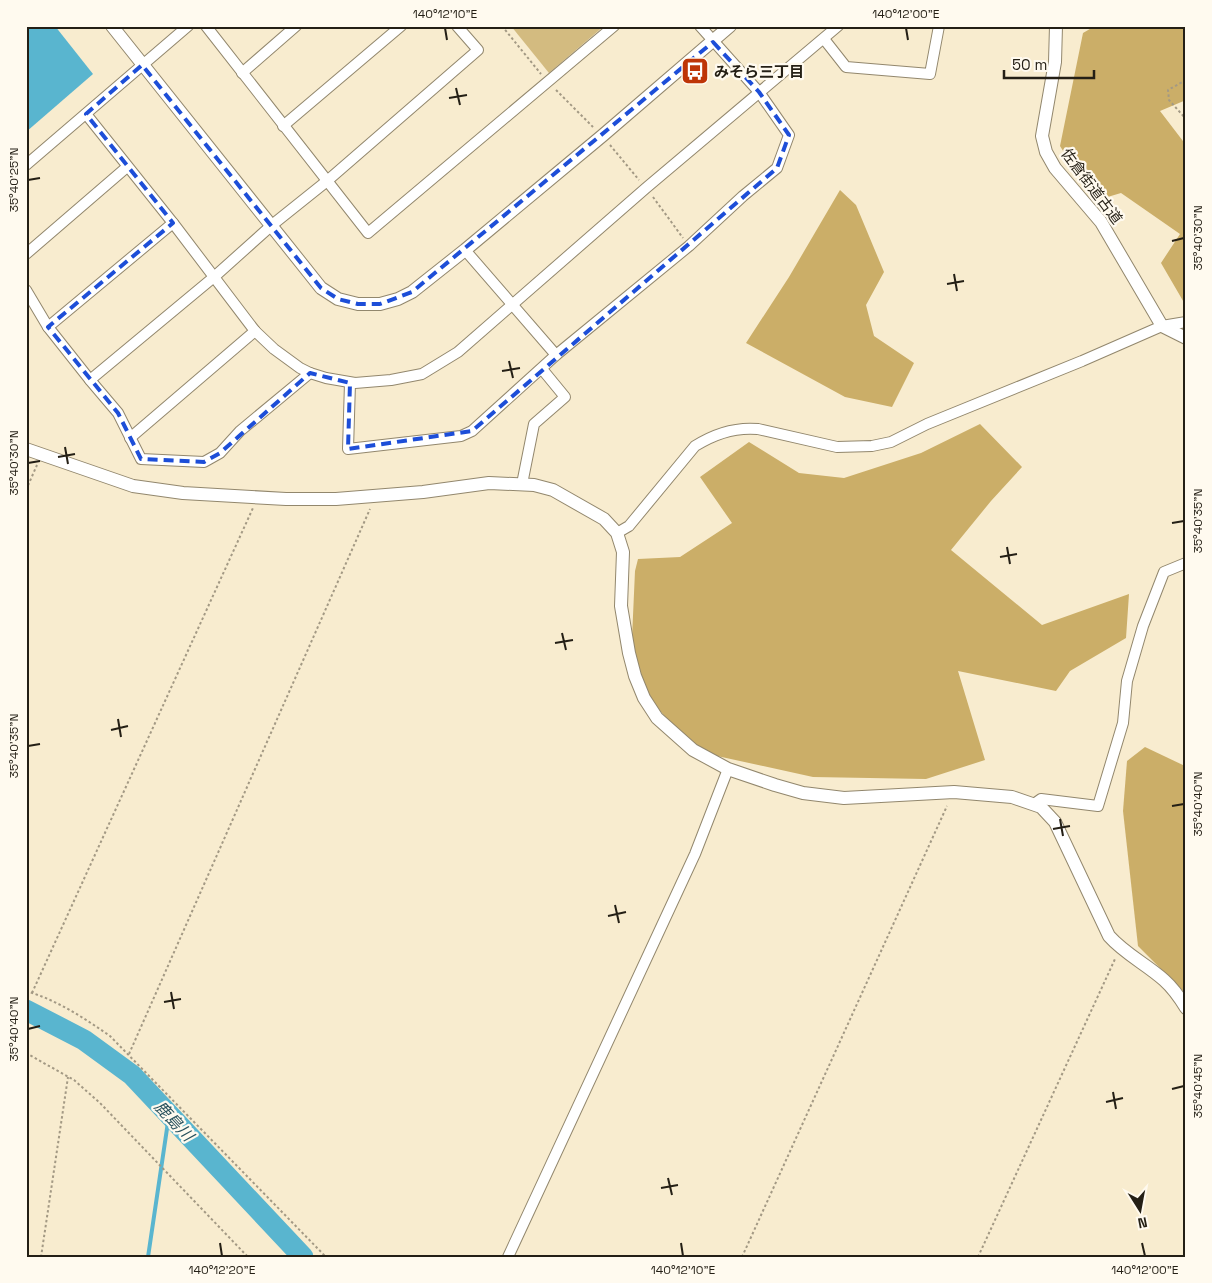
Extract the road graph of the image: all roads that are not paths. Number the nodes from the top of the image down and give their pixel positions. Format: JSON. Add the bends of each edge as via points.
{"nodes":[{"id":1,"x":112,"y":26,"type":"edge"},
{"id":2,"x":170,"y":26,"type":"edge"},
{"id":3,"x":188,"y":26,"type":"edge"},
{"id":4,"x":206,"y":26,"type":"edge"},
{"id":5,"x":296,"y":26,"type":"edge"},
{"id":6,"x":400,"y":26,"type":"edge"},
{"id":7,"x":457,"y":26,"type":"edge"},
{"id":8,"x":614,"y":26,"type":"edge"},
{"id":9,"x":700,"y":26,"type":"edge"},
{"id":10,"x":730,"y":26,"type":"edge"},
{"id":11,"x":838,"y":26,"type":"edge"},
{"id":12,"x":939,"y":26,"type":"edge"},
{"id":13,"x":1056,"y":26,"type":"edge"},
{"id":14,"x":178,"y":35,"type":"junction"},
{"id":15,"x":824,"y":39,"type":"junction"},
{"id":16,"x":713,"y":42,"type":"junction"},
{"id":17,"x":142,"y":65,"type":"junction"},
{"id":18,"x":242,"y":72,"type":"junction"},
{"id":19,"x":760,"y":92,"type":"junction"},
{"id":20,"x":86,"y":114,"type":"junction"},
{"id":21,"x":283,"y":126,"type":"junction"},
{"id":22,"x":26,"y":164,"type":"edge"},
{"id":23,"x":127,"y":167,"type":"junction"},
{"id":24,"x":327,"y":181,"type":"junction"},
{"id":25,"x":173,"y":224,"type":"junction"},
{"id":26,"x":272,"y":225,"type":"junction"},
{"id":27,"x":465,"y":250,"type":"junction"},
{"id":28,"x":26,"y":254,"type":"edge"},
{"id":29,"x":214,"y":277,"type":"junction"},
{"id":30,"x":26,"y":290,"type":"edge"},
{"id":31,"x":512,"y":306,"type":"junction"},
{"id":32,"x":1186,"y":322,"type":"edge"},
{"id":33,"x":1162,"y":326,"type":"junction"},
{"id":34,"x":48,"y":327,"type":"junction"},
{"id":35,"x":255,"y":331,"type":"junction"},
{"id":36,"x":1186,"y":338,"type":"edge"},
{"id":37,"x":556,"y":355,"type":"junction"},
{"id":38,"x":542,"y":369,"type":"junction"},
{"id":39,"x":310,"y":373,"type":"junction"},
{"id":40,"x":90,"y":380,"type":"junction"},
{"id":41,"x":350,"y":383,"type":"junction"},
{"id":42,"x":130,"y":438,"type":"junction"},
{"id":43,"x":26,"y":449,"type":"edge"},
{"id":44,"x":522,"y":484,"type":"junction"},
{"id":45,"x":617,"y":533,"type":"junction"},
{"id":46,"x":1186,"y":563,"type":"edge"},
{"id":47,"x":728,"y":769,"type":"junction"},
{"id":48,"x":1034,"y":804,"type":"junction"},
{"id":49,"x":1186,"y":1008,"type":"edge"},
{"id":50,"x":508,"y":1257,"type":"edge"}],
"edges":[{"from":1,"to":17,"type":"street"},
{"from":2,"to":14,"type":"street"},
{"from":3,"to":14,"type":"street"},
{"from":4,"to":18,"type":"street"},
{"from":5,"to":18,"type":"street"},
{"from":6,"to":21,"type":"street"},
{"from":7,"to":24,"type":"street","via":[[478,50]]},
{"from":8,"to":24,"type":"street","via":[[368,233]]},
{"from":9,"to":16,"type":"street"},
{"from":10,"to":16,"type":"street"},
{"from":11,"to":15,"type":"street"},
{"from":12,"to":15,"type":"street","via":[[930,74],[846,67]]},
{"from":13,"to":33,"type":"street","name":"佐倉街道古道","via":[[1055,62],[1042,136],[1046,152],[1101,222]]},
{"from":14,"to":17,"type":"street"},
{"from":15,"to":19,"type":"street"},
{"from":16,"to":19,"type":"street"},
{"from":16,"to":27,"type":"street"},
{"from":17,"to":20,"type":"street"},
{"from":17,"to":26,"type":"street"},
{"from":18,"to":21,"type":"street"},
{"from":19,"to":31,"type":"street"},
{"from":19,"to":37,"type":"street","via":[[789,135],[777,168],[689,246]]},
{"from":20,"to":22,"type":"street"},
{"from":20,"to":23,"type":"street"},
{"from":21,"to":24,"type":"street"},
{"from":23,"to":25,"type":"street"},
{"from":23,"to":28,"type":"street"},
{"from":24,"to":26,"type":"street"},
{"from":25,"to":29,"type":"street"},
{"from":25,"to":34,"type":"street"},
{"from":26,"to":27,"type":"street","via":[[321,288],[338,299],[358,304],[380,304],[412,292]]},
{"from":26,"to":29,"type":"street"},
{"from":27,"to":31,"type":"street"},
{"from":29,"to":35,"type":"street"},
{"from":29,"to":40,"type":"street"},
{"from":30,"to":34,"type":"street"},
{"from":31,"to":37,"type":"street"},
{"from":31,"to":41,"type":"street","via":[[458,352],[422,374]]},
{"from":32,"to":33,"type":"street"},
{"from":33,"to":36,"type":"street"},
{"from":33,"to":45,"type":"street","via":[[891,442],[837,447],[748,428],[706,439],[695,446],[629,526]]},
{"from":34,"to":40,"type":"street"},
{"from":35,"to":39,"type":"street","via":[[287,359]]},
{"from":35,"to":42,"type":"street"},
{"from":37,"to":38,"type":"street"},
{"from":38,"to":41,"type":"street","via":[[472,431],[461,436],[348,449]]},
{"from":38,"to":44,"type":"street","via":[[565,397],[534,424]]},
{"from":39,"to":41,"type":"street"},
{"from":39,"to":42,"type":"street","via":[[240,431],[220,453],[204,462],[141,459]]},
{"from":40,"to":42,"type":"street","via":[[118,413]]},
{"from":43,"to":44,"type":"street","via":[[133,486],[183,493],[336,499],[489,483]]},
{"from":44,"to":45,"type":"street","via":[[553,490],[604,519]]},
{"from":45,"to":47,"type":"street","via":[[623,552],[621,606],[629,653],[644,698],[657,718],[674,734],[693,750]]},
{"from":46,"to":48,"type":"street","via":[[1164,572],[1143,626],[1127,681],[1123,723],[1098,806],[1041,799]]},
{"from":47,"to":48,"type":"street","via":[[803,793],[844,798],[954,792],[1012,797]]},
{"from":47,"to":50,"type":"street","via":[[695,854]]},
{"from":48,"to":49,"type":"street","via":[[1055,822],[1109,936],[1165,981]]}]}
